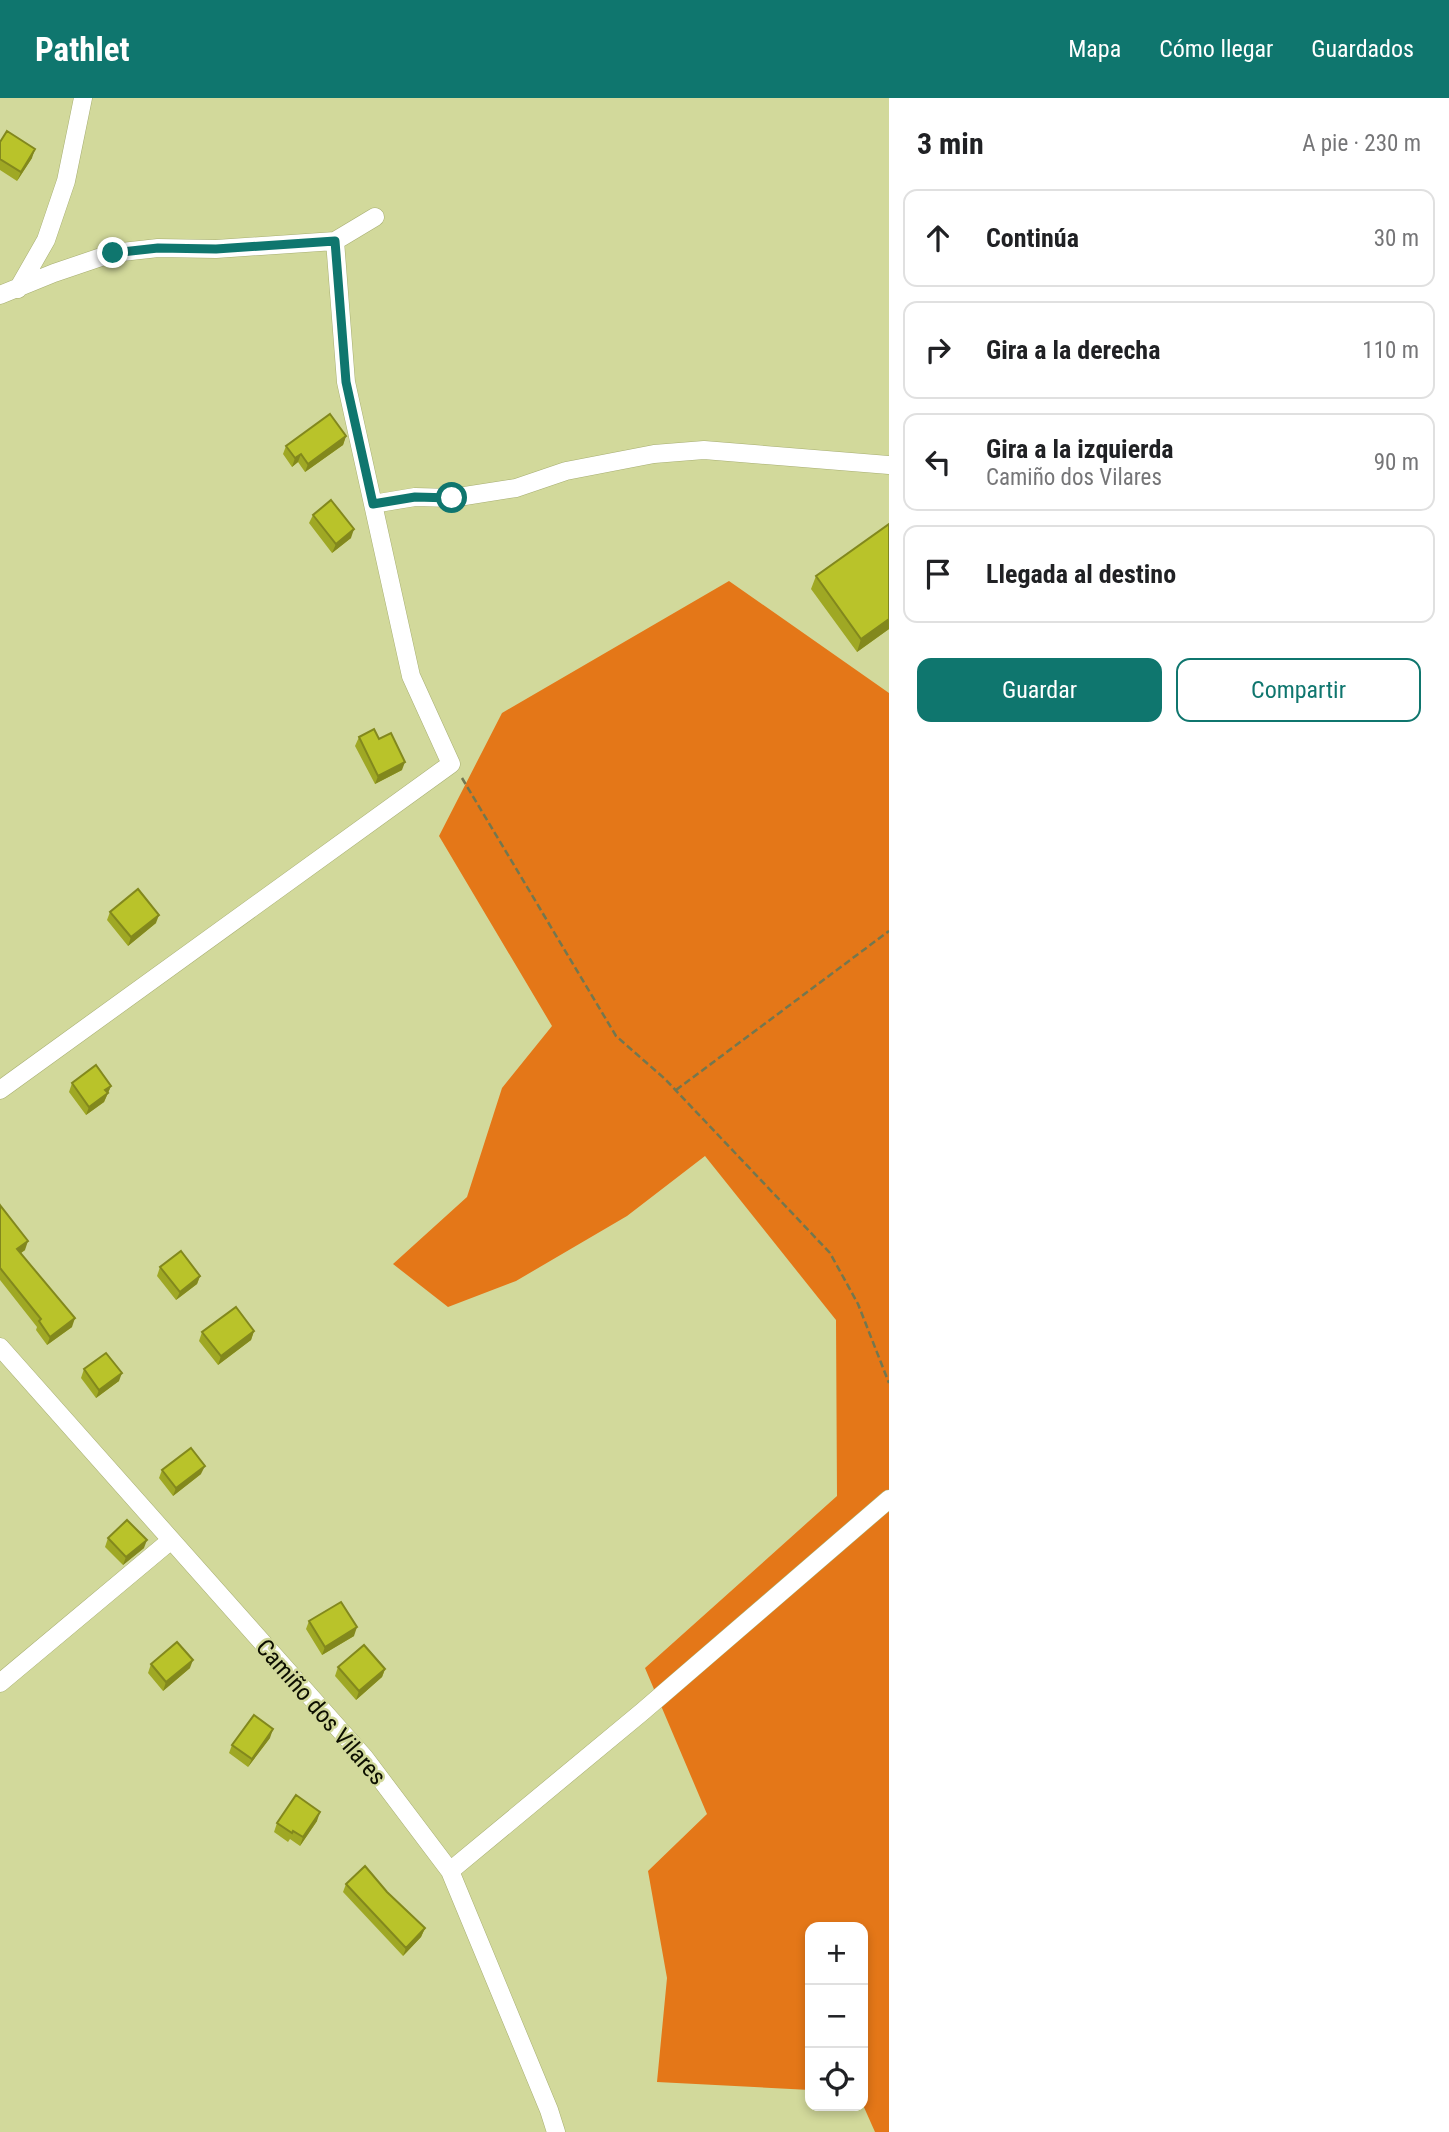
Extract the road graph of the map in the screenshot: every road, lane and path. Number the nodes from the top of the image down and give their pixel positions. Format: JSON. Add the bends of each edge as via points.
{"nodes":[{"id":1,"x":83,"y":98,"type":"edge"},
{"id":2,"x":375,"y":217,"type":"dead end"},
{"id":3,"x":335,"y":241,"type":"junction"},
{"id":4,"x":0,"y":278,"type":"edge"},
{"id":5,"x":18,"y":289,"type":"junction"},
{"id":6,"x":0,"y":295,"type":"edge"},
{"id":7,"x":889,"y":465,"type":"edge"},
{"id":8,"x":373,"y":504,"type":"junction"},
{"id":9,"x":451,"y":764,"type":"junction"},
{"id":10,"x":889,"y":931,"type":"edge"},
{"id":11,"x":0,"y":1090,"type":"edge"},
{"id":12,"x":676,"y":1090,"type":"junction"},
{"id":13,"x":0,"y":1347,"type":"edge"},
{"id":14,"x":889,"y":1383,"type":"edge"},
{"id":15,"x":889,"y":1499,"type":"edge"},
{"id":16,"x":170,"y":1541,"type":"junction"},
{"id":17,"x":0,"y":1683,"type":"edge"},
{"id":18,"x":450,"y":1871,"type":"junction"},
{"id":19,"x":556,"y":2132,"type":"edge"}],
"edges":[{"from":1,"to":5,"type":"street","via":[[66,181],[46,240]]},
{"from":2,"to":3,"type":"street"},
{"from":3,"to":5,"type":"street","via":[[113,253]]},
{"from":3,"to":8,"type":"street","via":[[346,382]]},
{"from":4,"to":5,"type":"street"},
{"from":5,"to":6,"type":"street"},
{"from":7,"to":8,"type":"street","via":[[704,450],[654,454],[566,471],[516,488]]},
{"from":8,"to":9,"type":"street","via":[[411,676]]},
{"from":9,"to":11,"type":"street"},
{"from":9,"to":12,"type":"path","via":[[616,1036]]},
{"from":10,"to":12,"type":"path"},
{"from":12,"to":14,"type":"path","via":[[830,1253],[858,1304]]},
{"from":13,"to":16,"type":"street","name":"Camiño dos Vilares"},
{"from":15,"to":18,"type":"street"},
{"from":16,"to":17,"type":"street"},
{"from":16,"to":18,"type":"street","name":"Camiño dos Vilares","via":[[365,1757]]},
{"from":18,"to":19,"type":"street","name":"Camiño dos Vilares"}]}
